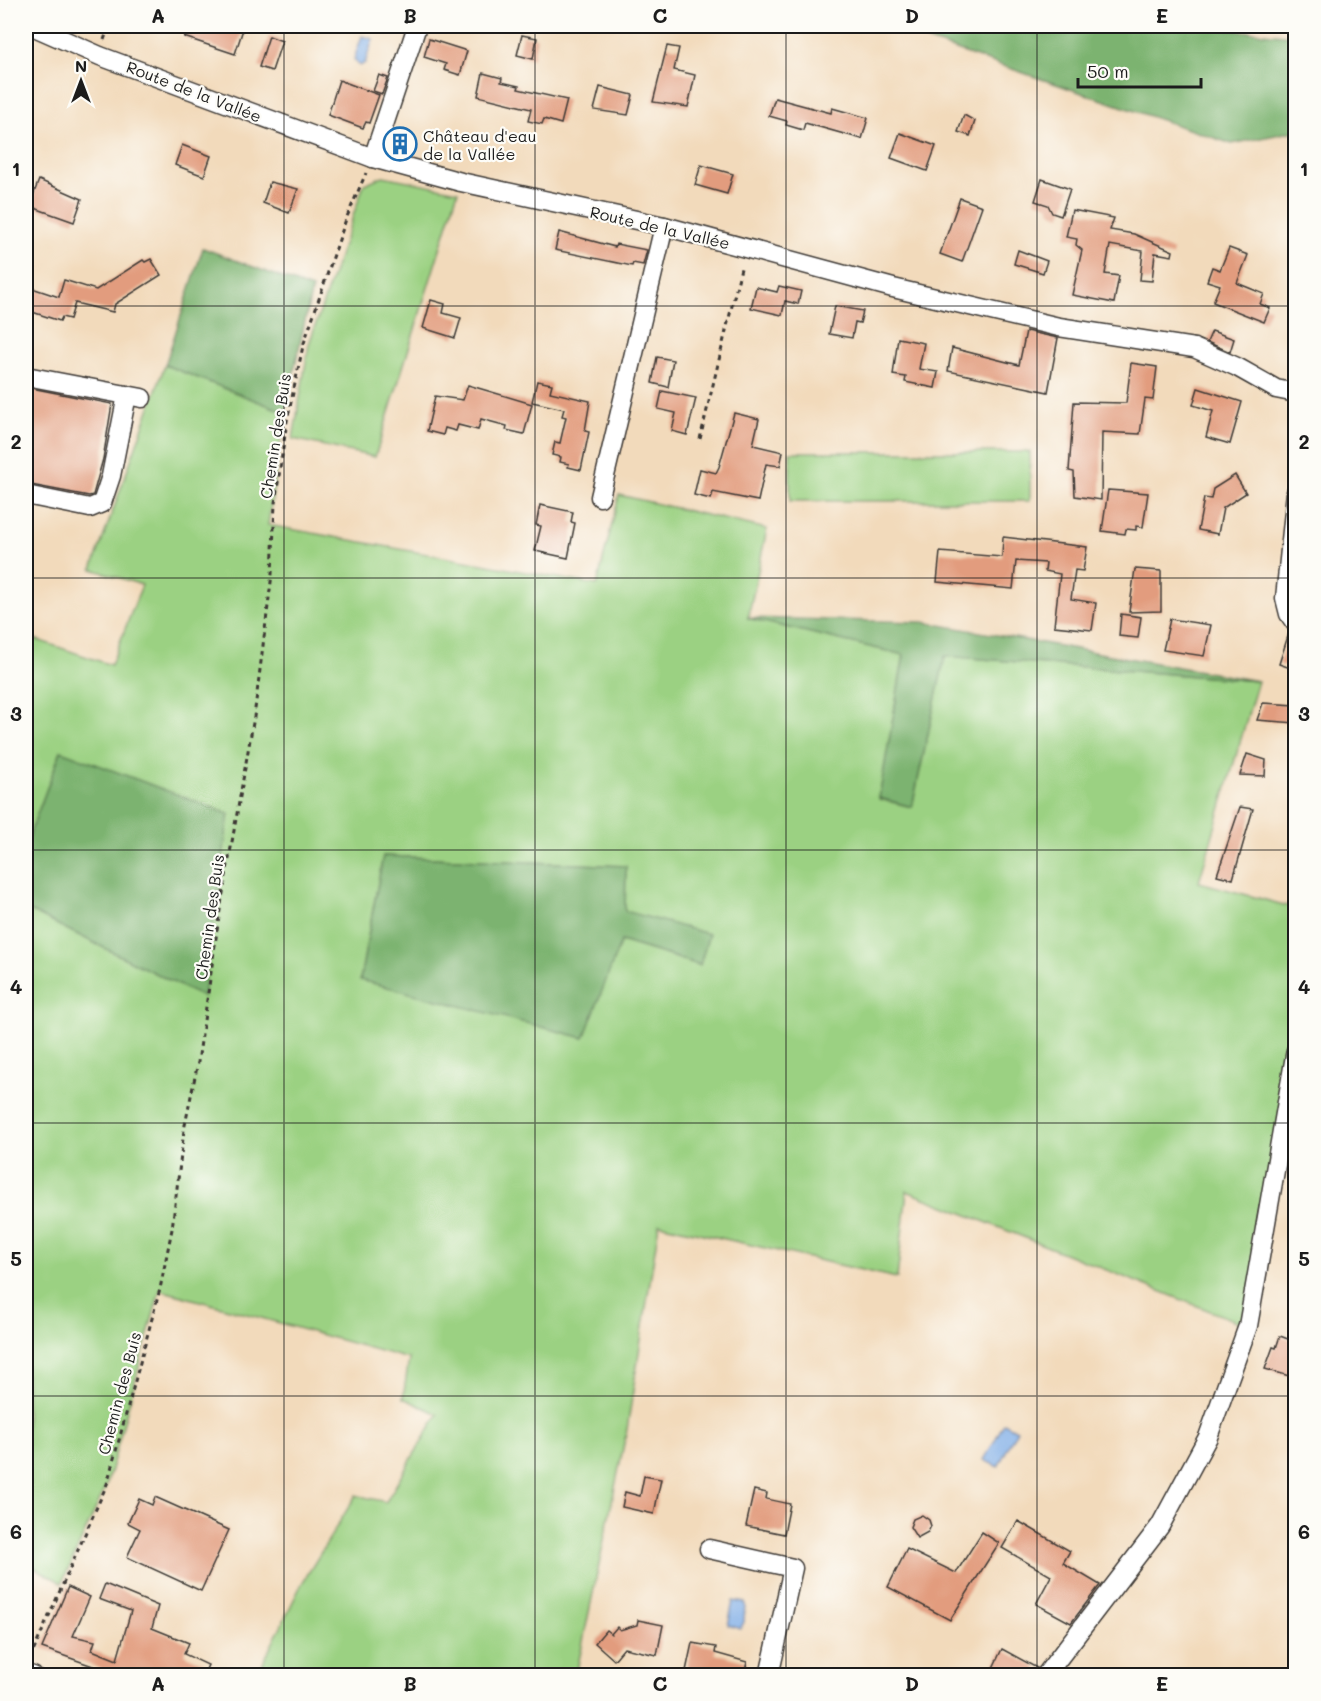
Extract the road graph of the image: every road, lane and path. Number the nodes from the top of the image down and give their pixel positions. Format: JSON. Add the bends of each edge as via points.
{"nodes":[{"id":1,"x":32,"y":26,"type":"edge"},
{"id":2,"x":417,"y":26,"type":"edge"},
{"id":3,"x":373,"y":158,"type":"junction"},
{"id":4,"x":664,"y":226,"type":"junction"},
{"id":5,"x":745,"y":248,"type":"junction"},
{"id":6,"x":26,"y":376,"type":"edge"},
{"id":7,"x":1296,"y":393,"type":"edge"},
{"id":8,"x":700,"y":439,"type":"dead end"},
{"id":9,"x":1296,"y":492,"type":"edge"},
{"id":10,"x":26,"y":495,"type":"edge"},
{"id":11,"x":600,"y":497,"type":"dead end"},
{"id":12,"x":1296,"y":624,"type":"edge"},
{"id":13,"x":1296,"y":1050,"type":"edge"},
{"id":14,"x":709,"y":1549,"type":"dead end"},
{"id":15,"x":30,"y":1670,"type":"edge"},
{"id":16,"x":769,"y":1676,"type":"edge"},
{"id":17,"x":1045,"y":1676,"type":"edge"}],
"edges":[{"from":1,"to":3,"type":"street","name":"Route de la Vallée","via":[[100,56]]},
{"from":2,"to":3,"type":"street"},
{"from":3,"to":4,"type":"street","name":"Route de la Vallée","via":[[461,182]]},
{"from":3,"to":15,"type":"path","name":"Chemin des Buis","via":[[346,219],[303,346],[287,421],[252,728],[160,1289],[107,1484]]},
{"from":4,"to":5,"type":"street","name":"Route de la Vallée"},
{"from":4,"to":11,"type":"street"},
{"from":5,"to":7,"type":"street","name":"Route de la Vallée","via":[[1059,327],[1194,348],[1276,389]]},
{"from":5,"to":8,"type":"path"},
{"from":6,"to":10,"type":"street","via":[[134,396],[102,504],[90,508]]},
{"from":9,"to":12,"type":"street","via":[[1285,597]]},
{"from":13,"to":17,"type":"street","via":[[1248,1326],[1208,1437],[1160,1526]]},
{"from":14,"to":16,"type":"street","via":[[794,1568]]}]}
